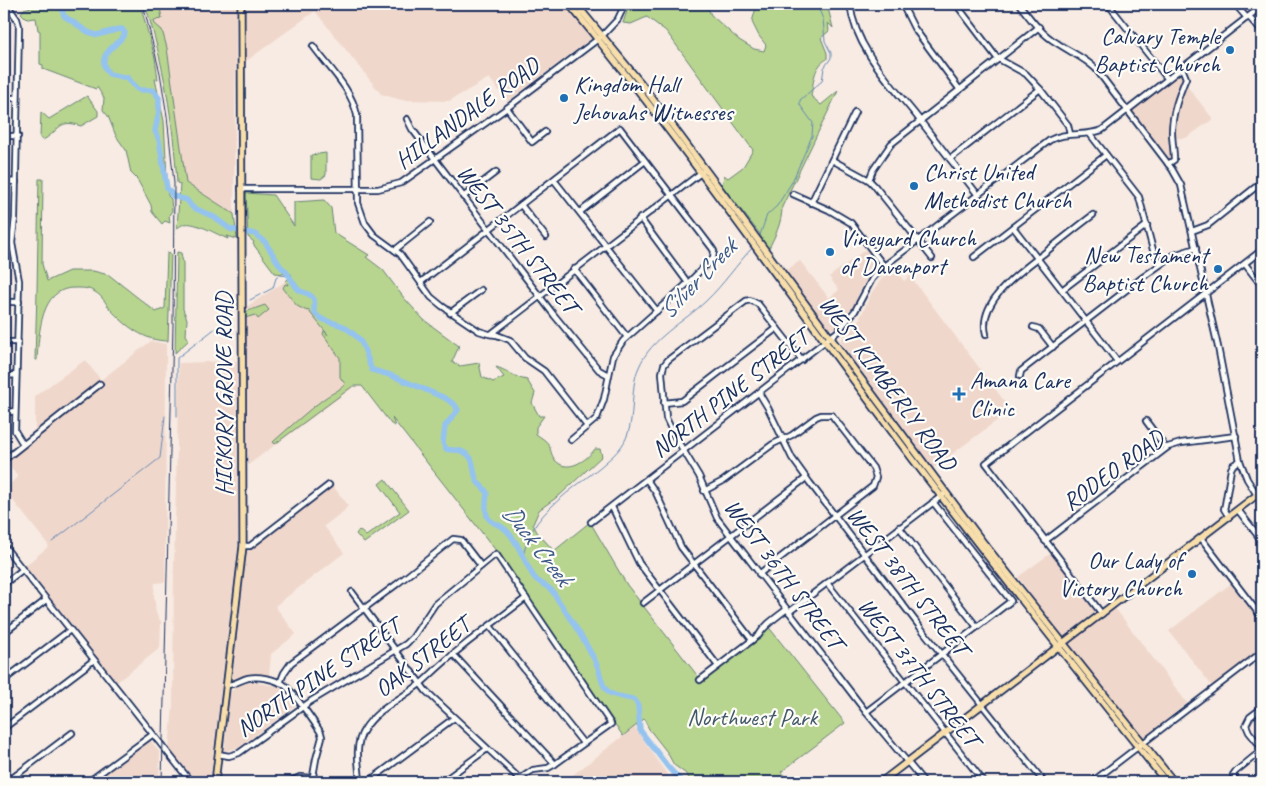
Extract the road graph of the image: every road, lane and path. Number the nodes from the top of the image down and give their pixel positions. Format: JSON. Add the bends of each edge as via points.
{"nodes":[{"id":1,"x":241,"y":4,"type":"edge"},
{"id":2,"x":569,"y":4,"type":"edge"},
{"id":3,"x":576,"y":4,"type":"edge"},
{"id":4,"x":625,"y":4,"type":"edge"},
{"id":5,"x":850,"y":4,"type":"edge"},
{"id":6,"x":902,"y":4,"type":"edge"},
{"id":7,"x":956,"y":4,"type":"edge"},
{"id":8,"x":1019,"y":4,"type":"edge"},
{"id":9,"x":1108,"y":4,"type":"edge"},
{"id":10,"x":1235,"y":4,"type":"edge"},
{"id":11,"x":7,"y":6,"type":"edge"},
{"id":12,"x":1262,"y":6,"type":"edge"},
{"id":13,"x":1248,"y":18,"type":"junction"},
{"id":14,"x":1039,"y":28,"type":"junction"},
{"id":15,"x":1262,"y":32,"type":"edge"},
{"id":16,"x":600,"y":37,"type":"junction"},
{"id":17,"x":313,"y":46,"type":"dead end"},
{"id":18,"x":1000,"y":59,"type":"junction"},
{"id":19,"x":1182,"y":68,"type":"junction"},
{"id":20,"x":1167,"y":78,"type":"junction"},
{"id":21,"x":1040,"y":88,"type":"junction"},
{"id":22,"x":960,"y":90,"type":"junction"},
{"id":23,"x":4,"y":98,"type":"edge"},
{"id":24,"x":17,"y":98,"type":"junction"},
{"id":25,"x":507,"y":108,"type":"junction"},
{"id":26,"x":1127,"y":110,"type":"junction"},
{"id":27,"x":855,"y":112,"type":"dead end"},
{"id":28,"x":406,"y":118,"type":"dead end"},
{"id":29,"x":920,"y":121,"type":"junction"},
{"id":30,"x":545,"y":132,"type":"dead end"},
{"id":31,"x":1070,"y":134,"type":"junction"},
{"id":32,"x":1090,"y":134,"type":"junction"},
{"id":33,"x":4,"y":136,"type":"edge"},
{"id":34,"x":18,"y":136,"type":"junction"},
{"id":35,"x":1106,"y":155,"type":"junction"},
{"id":36,"x":435,"y":159,"type":"junction"},
{"id":37,"x":950,"y":159,"type":"junction"},
{"id":38,"x":832,"y":160,"type":"junction"},
{"id":39,"x":645,"y":161,"type":"junction"},
{"id":40,"x":1168,"y":164,"type":"junction"},
{"id":41,"x":704,"y":171,"type":"junction"},
{"id":42,"x":496,"y":172,"type":"dead end"},
{"id":43,"x":554,"y":180,"type":"junction"},
{"id":44,"x":868,"y":180,"type":"junction"},
{"id":45,"x":4,"y":181,"type":"edge"},
{"id":46,"x":16,"y":182,"type":"junction"},
{"id":47,"x":1262,"y":182,"type":"edge"},
{"id":48,"x":241,"y":189,"type":"junction"},
{"id":49,"x":358,"y":189,"type":"junction"},
{"id":50,"x":793,"y":194,"type":"dead end"},
{"id":51,"x":672,"y":195,"type":"junction"},
{"id":52,"x":978,"y":195,"type":"junction"},
{"id":53,"x":463,"y":196,"type":"junction"},
{"id":54,"x":811,"y":203,"type":"junction"},
{"id":55,"x":521,"y":205,"type":"junction"},
{"id":56,"x":580,"y":212,"type":"junction"},
{"id":57,"x":1093,"y":215,"type":"dead end"},
{"id":58,"x":640,"y":218,"type":"junction"},
{"id":59,"x":430,"y":222,"type":"dead end"},
{"id":60,"x":1147,"y":225,"type":"junction"},
{"id":61,"x":1013,"y":227,"type":"junction"},
{"id":62,"x":489,"y":230,"type":"junction"},
{"id":63,"x":1192,"y":231,"type":"junction"},
{"id":64,"x":546,"y":237,"type":"dead end"},
{"id":65,"x":918,"y":241,"type":"junction"},
{"id":66,"x":4,"y":242,"type":"edge"},
{"id":67,"x":12,"y":243,"type":"junction"},
{"id":68,"x":605,"y":245,"type":"junction"},
{"id":69,"x":1196,"y":248,"type":"junction"},
{"id":70,"x":395,"y":250,"type":"junction"},
{"id":71,"x":1262,"y":250,"type":"edge"},
{"id":72,"x":974,"y":256,"type":"dead end"},
{"id":73,"x":932,"y":258,"type":"dead end"},
{"id":74,"x":1038,"y":258,"type":"junction"},
{"id":75,"x":1161,"y":264,"type":"junction"},
{"id":76,"x":1245,"y":264,"type":"junction"},
{"id":77,"x":884,"y":266,"type":"junction"},
{"id":78,"x":574,"y":270,"type":"junction"},
{"id":79,"x":421,"y":282,"type":"junction"},
{"id":80,"x":688,"y":283,"type":"junction"},
{"id":81,"x":1262,"y":286,"type":"edge"},
{"id":82,"x":481,"y":290,"type":"dead end"},
{"id":83,"x":1062,"y":290,"type":"junction"},
{"id":84,"x":1206,"y":293,"type":"junction"},
{"id":85,"x":540,"y":296,"type":"junction"},
{"id":86,"x":4,"y":302,"type":"edge"},
{"id":87,"x":19,"y":302,"type":"junction"},
{"id":88,"x":656,"y":311,"type":"junction"},
{"id":89,"x":450,"y":313,"type":"junction"},
{"id":90,"x":1086,"y":321,"type":"junction"},
{"id":91,"x":1033,"y":327,"type":"dead end"},
{"id":92,"x":777,"y":328,"type":"junction"},
{"id":93,"x":491,"y":334,"type":"junction"},
{"id":94,"x":986,"y":334,"type":"dead end"},
{"id":95,"x":627,"y":337,"type":"junction"},
{"id":96,"x":828,"y":339,"type":"junction"},
{"id":97,"x":4,"y":342,"type":"edge"},
{"id":98,"x":18,"y":342,"type":"junction"},
{"id":99,"x":1053,"y":346,"type":"junction"},
{"id":100,"x":802,"y":360,"type":"junction"},
{"id":101,"x":1117,"y":361,"type":"junction"},
{"id":102,"x":16,"y":375,"type":"junction"},
{"id":103,"x":608,"y":375,"type":"junction"},
{"id":104,"x":4,"y":376,"type":"edge"},
{"id":105,"x":1020,"y":376,"type":"dead end"},
{"id":106,"x":100,"y":384,"type":"dead end"},
{"id":107,"x":759,"y":393,"type":"junction"},
{"id":108,"x":664,"y":403,"type":"junction"},
{"id":109,"x":15,"y":412,"type":"junction"},
{"id":110,"x":4,"y":413,"type":"edge"},
{"id":111,"x":1146,"y":421,"type":"dead end"},
{"id":112,"x":588,"y":426,"type":"junction"},
{"id":113,"x":1236,"y":436,"type":"junction"},
{"id":114,"x":571,"y":440,"type":"dead end"},
{"id":115,"x":783,"y":440,"type":"junction"},
{"id":116,"x":23,"y":444,"type":"junction"},
{"id":117,"x":1166,"y":448,"type":"junction"},
{"id":118,"x":684,"y":451,"type":"junction"},
{"id":119,"x":4,"y":460,"type":"edge"},
{"id":120,"x":1240,"y":461,"type":"junction"},
{"id":121,"x":806,"y":478,"type":"junction"},
{"id":122,"x":647,"y":480,"type":"junction"},
{"id":123,"x":329,"y":486,"type":"dead end"},
{"id":124,"x":704,"y":491,"type":"junction"},
{"id":125,"x":1260,"y":493,"type":"edge"},
{"id":126,"x":943,"y":494,"type":"junction"},
{"id":127,"x":933,"y":502,"type":"junction"},
{"id":128,"x":612,"y":507,"type":"junction"},
{"id":129,"x":1238,"y":510,"type":"junction"},
{"id":130,"x":835,"y":517,"type":"junction"},
{"id":131,"x":1229,"y":517,"type":"junction"},
{"id":132,"x":591,"y":522,"type":"dead end"},
{"id":133,"x":899,"y":527,"type":"junction"},
{"id":134,"x":730,"y":536,"type":"junction"},
{"id":135,"x":1201,"y":538,"type":"junction"},
{"id":136,"x":1045,"y":541,"type":"junction"},
{"id":137,"x":1262,"y":541,"type":"edge"},
{"id":138,"x":4,"y":546,"type":"edge"},
{"id":139,"x":243,"y":546,"type":"junction"},
{"id":140,"x":864,"y":555,"type":"junction"},
{"id":141,"x":694,"y":564,"type":"junction"},
{"id":142,"x":481,"y":566,"type":"junction"},
{"id":143,"x":22,"y":570,"type":"junction"},
{"id":144,"x":759,"y":574,"type":"junction"},
{"id":145,"x":827,"y":583,"type":"junction"},
{"id":146,"x":4,"y":584,"type":"edge"},
{"id":147,"x":659,"y":591,"type":"junction"},
{"id":148,"x":352,"y":592,"type":"dead end"},
{"id":149,"x":526,"y":598,"type":"junction"},
{"id":150,"x":46,"y":600,"type":"junction"},
{"id":151,"x":643,"y":603,"type":"dead end"},
{"id":152,"x":364,"y":608,"type":"junction"},
{"id":153,"x":788,"y":611,"type":"junction"},
{"id":154,"x":1102,"y":614,"type":"junction"},
{"id":155,"x":1262,"y":618,"type":"edge"},
{"id":156,"x":490,"y":626,"type":"junction"},
{"id":157,"x":977,"y":627,"type":"junction"},
{"id":158,"x":70,"y":630,"type":"junction"},
{"id":159,"x":4,"y":633,"type":"edge"},
{"id":160,"x":752,"y":640,"type":"junction"},
{"id":161,"x":1061,"y":645,"type":"junction"},
{"id":162,"x":396,"y":651,"type":"junction"},
{"id":163,"x":1262,"y":652,"type":"edge"},
{"id":164,"x":453,"y":654,"type":"junction"},
{"id":165,"x":942,"y":654,"type":"junction"},
{"id":166,"x":94,"y":660,"type":"junction"},
{"id":167,"x":718,"y":666,"type":"junction"},
{"id":168,"x":4,"y":680,"type":"edge"},
{"id":169,"x":700,"y":680,"type":"dead end"},
{"id":170,"x":905,"y":682,"type":"junction"},
{"id":171,"x":280,"y":683,"type":"junction"},
{"id":172,"x":420,"y":683,"type":"junction"},
{"id":173,"x":226,"y":686,"type":"junction"},
{"id":174,"x":983,"y":705,"type":"junction"},
{"id":175,"x":302,"y":707,"type":"junction"},
{"id":176,"x":1262,"y":708,"type":"edge"},
{"id":177,"x":866,"y":712,"type":"junction"},
{"id":178,"x":454,"y":718,"type":"junction"},
{"id":179,"x":4,"y":728,"type":"edge"},
{"id":180,"x":72,"y":733,"type":"dead end"},
{"id":181,"x":946,"y":734,"type":"junction"},
{"id":182,"x":152,"y":735,"type":"junction"},
{"id":183,"x":583,"y":743,"type":"junction"},
{"id":184,"x":1140,"y":745,"type":"junction"},
{"id":185,"x":487,"y":749,"type":"junction"},
{"id":186,"x":1262,"y":749,"type":"edge"},
{"id":187,"x":218,"y":754,"type":"junction"},
{"id":188,"x":907,"y":762,"type":"junction"},
{"id":189,"x":555,"y":764,"type":"junction"},
{"id":190,"x":312,"y":780,"type":"edge"},
{"id":191,"x":517,"y":781,"type":"edge"},
{"id":192,"x":8,"y":782,"type":"edge"},
{"id":193,"x":88,"y":782,"type":"edge"},
{"id":194,"x":191,"y":782,"type":"edge"},
{"id":195,"x":215,"y":782,"type":"edge"},
{"id":196,"x":289,"y":782,"type":"edge"},
{"id":197,"x":360,"y":782,"type":"edge"},
{"id":198,"x":368,"y":782,"type":"edge"},
{"id":199,"x":442,"y":782,"type":"edge"},
{"id":200,"x":881,"y":782,"type":"edge"},
{"id":201,"x":924,"y":782,"type":"edge"},
{"id":202,"x":984,"y":782,"type":"edge"},
{"id":203,"x":1044,"y":782,"type":"edge"},
{"id":204,"x":1092,"y":782,"type":"edge"},
{"id":205,"x":1166,"y":782,"type":"edge"},
{"id":206,"x":1174,"y":782,"type":"edge"},
{"id":207,"x":1237,"y":782,"type":"edge"}],
"edges":[{"from":1,"to":48,"type":"main road","name":"HICKORY GROVE ROAD"},
{"from":2,"to":16,"type":"main road","name":"WEST KIMBERLY ROAD"},
{"from":3,"to":16,"type":"main road","name":"WEST KIMBERLY ROAD"},
{"from":4,"to":16,"type":"street","name":"HILLANDALE ROAD","via":[[618,20]]},
{"from":5,"to":29,"type":"street","via":[[864,46]]},
{"from":6,"to":22,"type":"street","via":[[914,28]]},
{"from":7,"to":18,"type":"street"},
{"from":8,"to":14,"type":"street"},
{"from":9,"to":20,"type":"street"},
{"from":10,"to":13,"type":"street"},
{"from":11,"to":24,"type":"street","via":[[19,26]]},
{"from":12,"to":13,"type":"street","name":"NORTH PINE STREET"},
{"from":13,"to":15,"type":"street"},
{"from":13,"to":19,"type":"street","name":"NORTH PINE STREET"},
{"from":14,"to":18,"type":"street"},
{"from":14,"to":26,"type":"street","via":[[1056,43],[1089,62]]},
{"from":16,"to":25,"type":"street","name":"HILLANDALE ROAD"},
{"from":16,"to":41,"type":"main road","name":"WEST KIMBERLY ROAD"},
{"from":17,"to":49,"type":"street","via":[[351,95],[355,105]]},
{"from":18,"to":21,"type":"street","via":[[1026,74]]},
{"from":18,"to":22,"type":"street"},
{"from":19,"to":20,"type":"street","name":"NORTH PINE STREET"},
{"from":19,"to":40,"type":"street","via":[[1186,78],[1174,116],[1174,160]]},
{"from":20,"to":26,"type":"street","name":"NORTH PINE STREET"},
{"from":21,"to":31,"type":"street","via":[[1068,125]]},
{"from":21,"to":37,"type":"street"},
{"from":22,"to":29,"type":"street"},
{"from":23,"to":24,"type":"street"},
{"from":24,"to":34,"type":"street"},
{"from":25,"to":30,"type":"street","via":[[532,142]]},
{"from":25,"to":36,"type":"street","name":"HILLANDALE ROAD"},
{"from":26,"to":32,"type":"street","name":"NORTH PINE STREET","via":[[1102,130]]},
{"from":26,"to":40,"type":"street"},
{"from":27,"to":38,"type":"street"},
{"from":28,"to":36,"type":"street","name":"WEST 35TH STREET"},
{"from":29,"to":37,"type":"street"},
{"from":29,"to":44,"type":"street","via":[[886,150]]},
{"from":31,"to":32,"type":"street","name":"NORTH PINE STREET"},
{"from":31,"to":52,"type":"street","name":"NORTH PINE STREET","via":[[1050,140]]},
{"from":32,"to":35,"type":"street"},
{"from":33,"to":34,"type":"street"},
{"from":34,"to":46,"type":"street"},
{"from":35,"to":60,"type":"street","via":[[1139,198]]},
{"from":35,"to":61,"type":"street"},
{"from":36,"to":49,"type":"street","name":"HILLANDALE ROAD","via":[[392,187]]},
{"from":36,"to":53,"type":"street","name":"WEST 35TH STREET"},
{"from":37,"to":52,"type":"street"},
{"from":38,"to":44,"type":"street"},
{"from":38,"to":54,"type":"street"},
{"from":39,"to":43,"type":"street","via":[[620,128]]},
{"from":39,"to":51,"type":"street"},
{"from":39,"to":56,"type":"street"},
{"from":40,"to":63,"type":"street","via":[[1181,185]]},
{"from":41,"to":51,"type":"street"},
{"from":41,"to":96,"type":"main road","name":"WEST KIMBERLY ROAD"},
{"from":42,"to":53,"type":"street"},
{"from":43,"to":55,"type":"street"},
{"from":43,"to":56,"type":"street"},
{"from":44,"to":65,"type":"street"},
{"from":45,"to":46,"type":"street"},
{"from":46,"to":67,"type":"street"},
{"from":47,"to":63,"type":"street","via":[[1208,225]]},
{"from":48,"to":49,"type":"street","name":"HILLANDALE ROAD"},
{"from":48,"to":139,"type":"main road","name":"HICKORY GROVE ROAD"},
{"from":49,"to":70,"type":"street","via":[[359,208],[365,223],[374,235]]},
{"from":50,"to":54,"type":"street"},
{"from":51,"to":58,"type":"street"},
{"from":51,"to":80,"type":"street","via":[[714,255]]},
{"from":52,"to":65,"type":"street","name":"NORTH PINE STREET"},
{"from":53,"to":62,"type":"street","name":"WEST 35TH STREET"},
{"from":54,"to":77,"type":"street","via":[[851,223]]},
{"from":55,"to":62,"type":"street"},
{"from":55,"to":64,"type":"street"},
{"from":56,"to":68,"type":"street"},
{"from":57,"to":74,"type":"street"},
{"from":58,"to":68,"type":"street"},
{"from":58,"to":80,"type":"street"},
{"from":59,"to":70,"type":"street"},
{"from":60,"to":75,"type":"street","via":[[1153,250]]},
{"from":60,"to":83,"type":"street"},
{"from":61,"to":72,"type":"street"},
{"from":61,"to":74,"type":"street"},
{"from":62,"to":79,"type":"street"},
{"from":62,"to":85,"type":"street","name":"WEST 35TH STREET"},
{"from":63,"to":69,"type":"street"},
{"from":65,"to":73,"type":"street"},
{"from":65,"to":77,"type":"street","name":"NORTH PINE STREET"},
{"from":66,"to":67,"type":"street"},
{"from":67,"to":87,"type":"street"},
{"from":68,"to":78,"type":"street"},
{"from":68,"to":88,"type":"street"},
{"from":69,"to":75,"type":"street","via":[[1179,252]]},
{"from":69,"to":84,"type":"street"},
{"from":70,"to":79,"type":"street"},
{"from":71,"to":76,"type":"street"},
{"from":74,"to":83,"type":"street"},
{"from":74,"to":94,"type":"street","via":[[1011,279],[995,299],[984,327]]},
{"from":75,"to":90,"type":"street"},
{"from":76,"to":81,"type":"street"},
{"from":76,"to":84,"type":"street"},
{"from":77,"to":96,"type":"street","name":"NORTH PINE STREET","via":[[872,279],[848,321]]},
{"from":78,"to":85,"type":"street"},
{"from":78,"to":95,"type":"street"},
{"from":79,"to":89,"type":"street","via":[[431,297]]},
{"from":80,"to":88,"type":"street"},
{"from":82,"to":89,"type":"street"},
{"from":83,"to":90,"type":"street"},
{"from":84,"to":101,"type":"street"},
{"from":84,"to":113,"type":"street"},
{"from":85,"to":93,"type":"street"},
{"from":85,"to":103,"type":"street","name":"WEST 35TH STREET","via":[[599,370]]},
{"from":86,"to":87,"type":"street"},
{"from":87,"to":98,"type":"street"},
{"from":88,"to":95,"type":"street"},
{"from":89,"to":93,"type":"street"},
{"from":90,"to":99,"type":"street"},
{"from":90,"to":101,"type":"street"},
{"from":91,"to":99,"type":"street","via":[[1039,329]]},
{"from":92,"to":100,"type":"street"},
{"from":92,"to":108,"type":"street","via":[[682,401]]},
{"from":92,"to":108,"type":"street","name":"WEST 36TH STREET","via":[[758,304],[750,300],[742,304],[664,365]]},
{"from":93,"to":112,"type":"street","via":[[510,340],[525,358],[544,372]]},
{"from":95,"to":103,"type":"street","via":[[613,356]]},
{"from":96,"to":100,"type":"street","name":"NORTH PINE STREET"},
{"from":96,"to":126,"type":"main road","name":"WEST KIMBERLY ROAD"},
{"from":97,"to":98,"type":"street"},
{"from":98,"to":102,"type":"street"},
{"from":99,"to":105,"type":"street","via":[[1021,371]]},
{"from":100,"to":107,"type":"street","name":"NORTH PINE STREET"},
{"from":101,"to":136,"type":"street","via":[[986,463]]},
{"from":102,"to":104,"type":"street"},
{"from":102,"to":109,"type":"street"},
{"from":103,"to":112,"type":"street","via":[[597,418]]},
{"from":106,"to":116,"type":"street"},
{"from":107,"to":115,"type":"street","name":"WEST 38TH STREET"},
{"from":107,"to":118,"type":"street","name":"NORTH PINE STREET"},
{"from":108,"to":118,"type":"street","name":"WEST 36TH STREET","via":[[666,418]]},
{"from":109,"to":110,"type":"street"},
{"from":109,"to":116,"type":"street","via":[[15,431]]},
{"from":111,"to":117,"type":"street"},
{"from":112,"to":114,"type":"street"},
{"from":113,"to":117,"type":"street","name":"RODEO ROAD"},
{"from":113,"to":120,"type":"street"},
{"from":115,"to":121,"type":"street","name":"WEST 38TH STREET"},
{"from":115,"to":124,"type":"street"},
{"from":115,"to":130,"type":"street","via":[[816,417],[827,414],[834,418],[873,468],[876,477],[873,486]]},
{"from":116,"to":119,"type":"street"},
{"from":117,"to":136,"type":"street","name":"RODEO ROAD"},
{"from":118,"to":122,"type":"street","name":"NORTH PINE STREET"},
{"from":118,"to":124,"type":"street","name":"WEST 36TH STREET"},
{"from":120,"to":125,"type":"street","via":[[1243,472]]},
{"from":120,"to":131,"type":"street","via":[[1232,464],[1231,469],[1224,505]]},
{"from":121,"to":130,"type":"street","name":"WEST 38TH STREET"},
{"from":121,"to":134,"type":"street"},
{"from":122,"to":128,"type":"street","name":"NORTH PINE STREET"},
{"from":122,"to":141,"type":"street","via":[[677,539]]},
{"from":123,"to":139,"type":"street","via":[[250,546]]},
{"from":124,"to":134,"type":"street","name":"WEST 36TH STREET"},
{"from":125,"to":129,"type":"main road"},
{"from":126,"to":127,"type":"street"},
{"from":126,"to":161,"type":"main road","name":"WEST KIMBERLY ROAD"},
{"from":127,"to":133,"type":"street"},
{"from":127,"to":157,"type":"street","name":"WEST KIMBERLY ROAD","via":[[1011,601]]},
{"from":128,"to":132,"type":"street","name":"NORTH PINE STREET"},
{"from":128,"to":147,"type":"street","via":[[640,563]]},
{"from":129,"to":131,"type":"main road"},
{"from":129,"to":137,"type":"street"},
{"from":130,"to":140,"type":"street","name":"WEST 38TH STREET"},
{"from":130,"to":144,"type":"street"},
{"from":131,"to":135,"type":"main road"},
{"from":133,"to":140,"type":"street"},
{"from":133,"to":157,"type":"street"},
{"from":134,"to":141,"type":"street"},
{"from":134,"to":144,"type":"street","name":"WEST 36TH STREET"},
{"from":135,"to":154,"type":"main road"},
{"from":135,"to":155,"type":"street"},
{"from":136,"to":154,"type":"street"},
{"from":138,"to":143,"type":"street"},
{"from":139,"to":173,"type":"main road","name":"HICKORY GROVE ROAD"},
{"from":140,"to":145,"type":"street"},
{"from":140,"to":165,"type":"street","name":"WEST 38TH STREET"},
{"from":141,"to":147,"type":"street"},
{"from":141,"to":160,"type":"street"},
{"from":142,"to":149,"type":"street","name":"NORTH PINE STREET","via":[[496,554]]},
{"from":142,"to":152,"type":"street","via":[[459,539],[453,539]]},
{"from":142,"to":162,"type":"street","name":"NORTH PINE STREET","via":[[435,604],[413,637]]},
{"from":143,"to":146,"type":"street"},
{"from":143,"to":150,"type":"street"},
{"from":144,"to":153,"type":"street","name":"WEST 36TH STREET"},
{"from":145,"to":153,"type":"street"},
{"from":145,"to":170,"type":"street","name":"WEST 37TH STREET"},
{"from":147,"to":151,"type":"street"},
{"from":147,"to":167,"type":"street"},
{"from":148,"to":152,"type":"street"},
{"from":149,"to":156,"type":"street","name":"OAK STREET"},
{"from":149,"to":183,"type":"street","via":[[611,724]]},
{"from":150,"to":158,"type":"street"},
{"from":150,"to":159,"type":"street"},
{"from":152,"to":162,"type":"street"},
{"from":152,"to":171,"type":"street","via":[[291,663]]},
{"from":153,"to":160,"type":"street","via":[[770,622]]},
{"from":153,"to":177,"type":"street","name":"WEST 36TH STREET"},
{"from":154,"to":161,"type":"main road"},
{"from":156,"to":164,"type":"street","name":"OAK STREET"},
{"from":156,"to":183,"type":"street"},
{"from":157,"to":165,"type":"street"},
{"from":158,"to":166,"type":"street"},
{"from":158,"to":168,"type":"street"},
{"from":160,"to":167,"type":"street"},
{"from":161,"to":174,"type":"main road"},
{"from":161,"to":184,"type":"main road","name":"WEST KIMBERLY ROAD"},
{"from":162,"to":172,"type":"street"},
{"from":162,"to":175,"type":"street","name":"NORTH PINE STREET"},
{"from":163,"to":184,"type":"street"},
{"from":164,"to":172,"type":"street","name":"OAK STREET"},
{"from":164,"to":189,"type":"street"},
{"from":165,"to":170,"type":"street"},
{"from":165,"to":174,"type":"street","name":"WEST 38TH STREET"},
{"from":166,"to":179,"type":"street"},
{"from":166,"to":182,"type":"street"},
{"from":167,"to":169,"type":"street"},
{"from":170,"to":177,"type":"street"},
{"from":170,"to":181,"type":"street","name":"WEST 37TH STREET"},
{"from":171,"to":173,"type":"street","via":[[248,678]]},
{"from":171,"to":175,"type":"street"},
{"from":172,"to":178,"type":"street"},
{"from":172,"to":197,"type":"street","name":"OAK STREET","via":[[368,723],[358,746]]},
{"from":173,"to":187,"type":"main road","name":"HICKORY GROVE ROAD"},
{"from":174,"to":181,"type":"main road"},
{"from":174,"to":203,"type":"street","name":"WEST 38TH STREET"},
{"from":175,"to":187,"type":"street","name":"NORTH PINE STREET","via":[[239,753],[229,756]]},
{"from":175,"to":190,"type":"street","via":[[322,737]]},
{"from":176,"to":186,"type":"street","via":[[1250,717],[1246,725]]},
{"from":177,"to":188,"type":"street","name":"WEST 36TH STREET"},
{"from":178,"to":185,"type":"street"},
{"from":178,"to":198,"type":"street"},
{"from":180,"to":192,"type":"street"},
{"from":181,"to":188,"type":"main road"},
{"from":181,"to":202,"type":"street","name":"WEST 37TH STREET"},
{"from":182,"to":193,"type":"street"},
{"from":182,"to":194,"type":"street"},
{"from":183,"to":189,"type":"street"},
{"from":184,"to":204,"type":"street"},
{"from":184,"to":205,"type":"main road","name":"WEST KIMBERLY ROAD"},
{"from":184,"to":206,"type":"main road","name":"WEST KIMBERLY ROAD"},
{"from":185,"to":191,"type":"street"},
{"from":185,"to":199,"type":"street"},
{"from":186,"to":207,"type":"street","via":[[1238,769],[1233,776]]},
{"from":187,"to":195,"type":"main road","name":"HICKORY GROVE ROAD"},
{"from":188,"to":200,"type":"main road"},
{"from":188,"to":201,"type":"street","name":"WEST 36TH STREET"},
{"from":189,"to":191,"type":"street","via":[[533,770]]},
{"from":190,"to":196,"type":"street","via":[[300,777]]}]}
